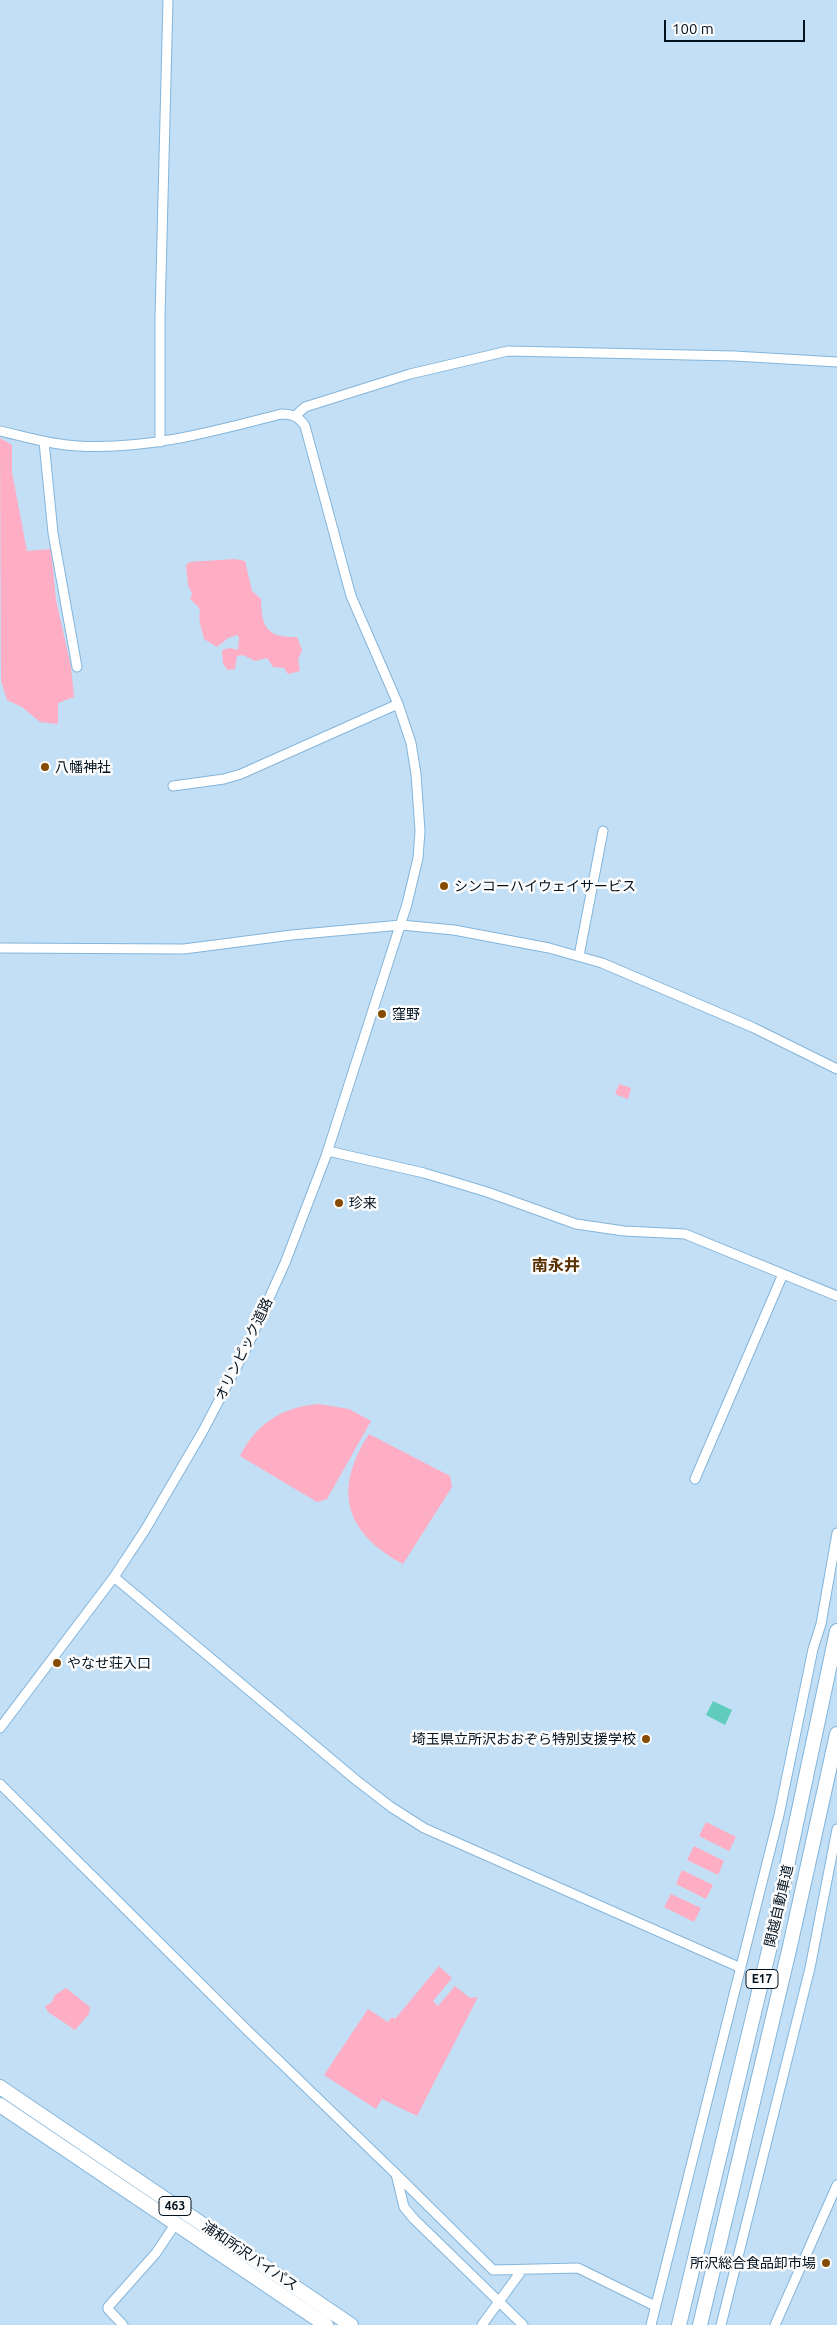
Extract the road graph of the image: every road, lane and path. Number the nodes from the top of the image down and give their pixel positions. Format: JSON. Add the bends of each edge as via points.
{"nodes":[{"id":1,"x":168,"y":0,"type":"edge"},
{"id":2,"x":837,"y":362,"type":"edge"},
{"id":3,"x":295,"y":416,"type":"junction"},
{"id":4,"x":0,"y":430,"type":"edge"},
{"id":5,"x":44,"y":442,"type":"junction"},
{"id":6,"x":160,"y":442,"type":"junction"},
{"id":7,"x":77,"y":667,"type":"dead end"},
{"id":8,"x":398,"y":704,"type":"junction"},
{"id":9,"x":173,"y":786,"type":"dead end"},
{"id":10,"x":603,"y":831,"type":"dead end"},
{"id":11,"x":402,"y":925,"type":"junction"},
{"id":12,"x":0,"y":948,"type":"edge"},
{"id":13,"x":579,"y":956,"type":"junction"},
{"id":14,"x":837,"y":1069,"type":"edge"},
{"id":15,"x":328,"y":1151,"type":"junction"},
{"id":16,"x":782,"y":1274,"type":"junction"},
{"id":17,"x":837,"y":1296,"type":"edge"},
{"id":18,"x":695,"y":1479,"type":"dead end"},
{"id":19,"x":837,"y":1533,"type":"edge"},
{"id":20,"x":114,"y":1577,"type":"junction"},
{"id":21,"x":837,"y":1631,"type":"edge"},
{"id":22,"x":0,"y":1728,"type":"edge"},
{"id":23,"x":837,"y":1734,"type":"edge"},
{"id":24,"x":0,"y":1784,"type":"edge"},
{"id":25,"x":837,"y":1829,"type":"edge"},
{"id":26,"x":741,"y":1968,"type":"junction"},
{"id":27,"x":0,"y":2087,"type":"edge"},
{"id":28,"x":0,"y":2105,"type":"edge"},
{"id":29,"x":396,"y":2174,"type":"junction"},
{"id":30,"x":837,"y":2185,"type":"edge"},
{"id":31,"x":176,"y":2223,"type":"junction"},
{"id":32,"x":522,"y":2270,"type":"junction"},
{"id":33,"x":499,"y":2301,"type":"junction"},
{"id":34,"x":655,"y":2306,"type":"junction"},
{"id":35,"x":700,"y":2324,"type":"edge"},
{"id":36,"x":123,"y":2325,"type":"edge"},
{"id":37,"x":326,"y":2325,"type":"edge"},
{"id":38,"x":350,"y":2325,"type":"edge"},
{"id":39,"x":482,"y":2325,"type":"edge"},
{"id":40,"x":523,"y":2325,"type":"edge"},
{"id":41,"x":651,"y":2325,"type":"edge"},
{"id":42,"x":680,"y":2325,"type":"edge"},
{"id":43,"x":721,"y":2325,"type":"edge"},
{"id":44,"x":775,"y":2325,"type":"edge"}],
"edges":[{"from":1,"to":6,"type":"street"},
{"from":2,"to":3,"type":"street","via":[[734,356],[508,351],[410,374],[305,407]]},
{"from":3,"to":6,"type":"street","via":[[281,414]]},
{"from":3,"to":8,"type":"street","name":"オリンピック道路","via":[[305,426],[351,596]]},
{"from":4,"to":5,"type":"street"},
{"from":5,"to":6,"type":"street","via":[[78,446]]},
{"from":5,"to":7,"type":"street","via":[[53,533]]},
{"from":8,"to":9,"type":"street","via":[[241,774]]},
{"from":8,"to":11,"type":"street","name":"オリンピック道路","via":[[411,743],[420,831],[418,858]]},
{"from":10,"to":13,"type":"street"},
{"from":11,"to":12,"type":"street","via":[[184,949]]},
{"from":11,"to":13,"type":"street","via":[[517,941]]},
{"from":11,"to":15,"type":"street","name":"オリンピック道路"},
{"from":13,"to":14,"type":"street","via":[[744,1023]]},
{"from":15,"to":16,"type":"street","via":[[424,1173],[576,1224],[624,1231],[685,1234]]},
{"from":15,"to":20,"type":"street","name":"オリンピック道路","via":[[285,1263],[248,1345],[203,1431]]},
{"from":16,"to":17,"type":"street"},
{"from":16,"to":18,"type":"street"},
{"from":19,"to":26,"type":"street","via":[[821,1624],[779,1815]]},
{"from":20,"to":22,"type":"street","name":"オリンピック道路"},
{"from":20,"to":26,"type":"street","via":[[356,1780],[424,1828]]},
{"from":21,"to":42,"type":"highway","name":"関越自動車道","number":"E17","via":[[770,1946]]},
{"from":23,"to":35,"type":"highway","name":"関越自動車道","number":"E17"},
{"from":24,"to":29,"type":"street"},
{"from":25,"to":43,"type":"street","via":[[810,1968]]},
{"from":26,"to":34,"type":"street"},
{"from":27,"to":38,"type":"highway","name":"浦和所沢バイパス","number":"463"},
{"from":28,"to":31,"type":"highway","name":"浦和所沢バイパス","number":"463"},
{"from":29,"to":32,"type":"street","via":[[493,2270]]},
{"from":29,"to":33,"type":"street","via":[[404,2206],[414,2220]]},
{"from":30,"to":44,"type":"street"},
{"from":31,"to":36,"type":"street","via":[[156,2252],[108,2307]]},
{"from":31,"to":37,"type":"highway","name":"浦和所沢バイパス","number":"463"},
{"from":32,"to":33,"type":"street"},
{"from":32,"to":34,"type":"street","via":[[578,2268]]},
{"from":33,"to":39,"type":"street"},
{"from":33,"to":40,"type":"street"},
{"from":34,"to":41,"type":"street"}]}
